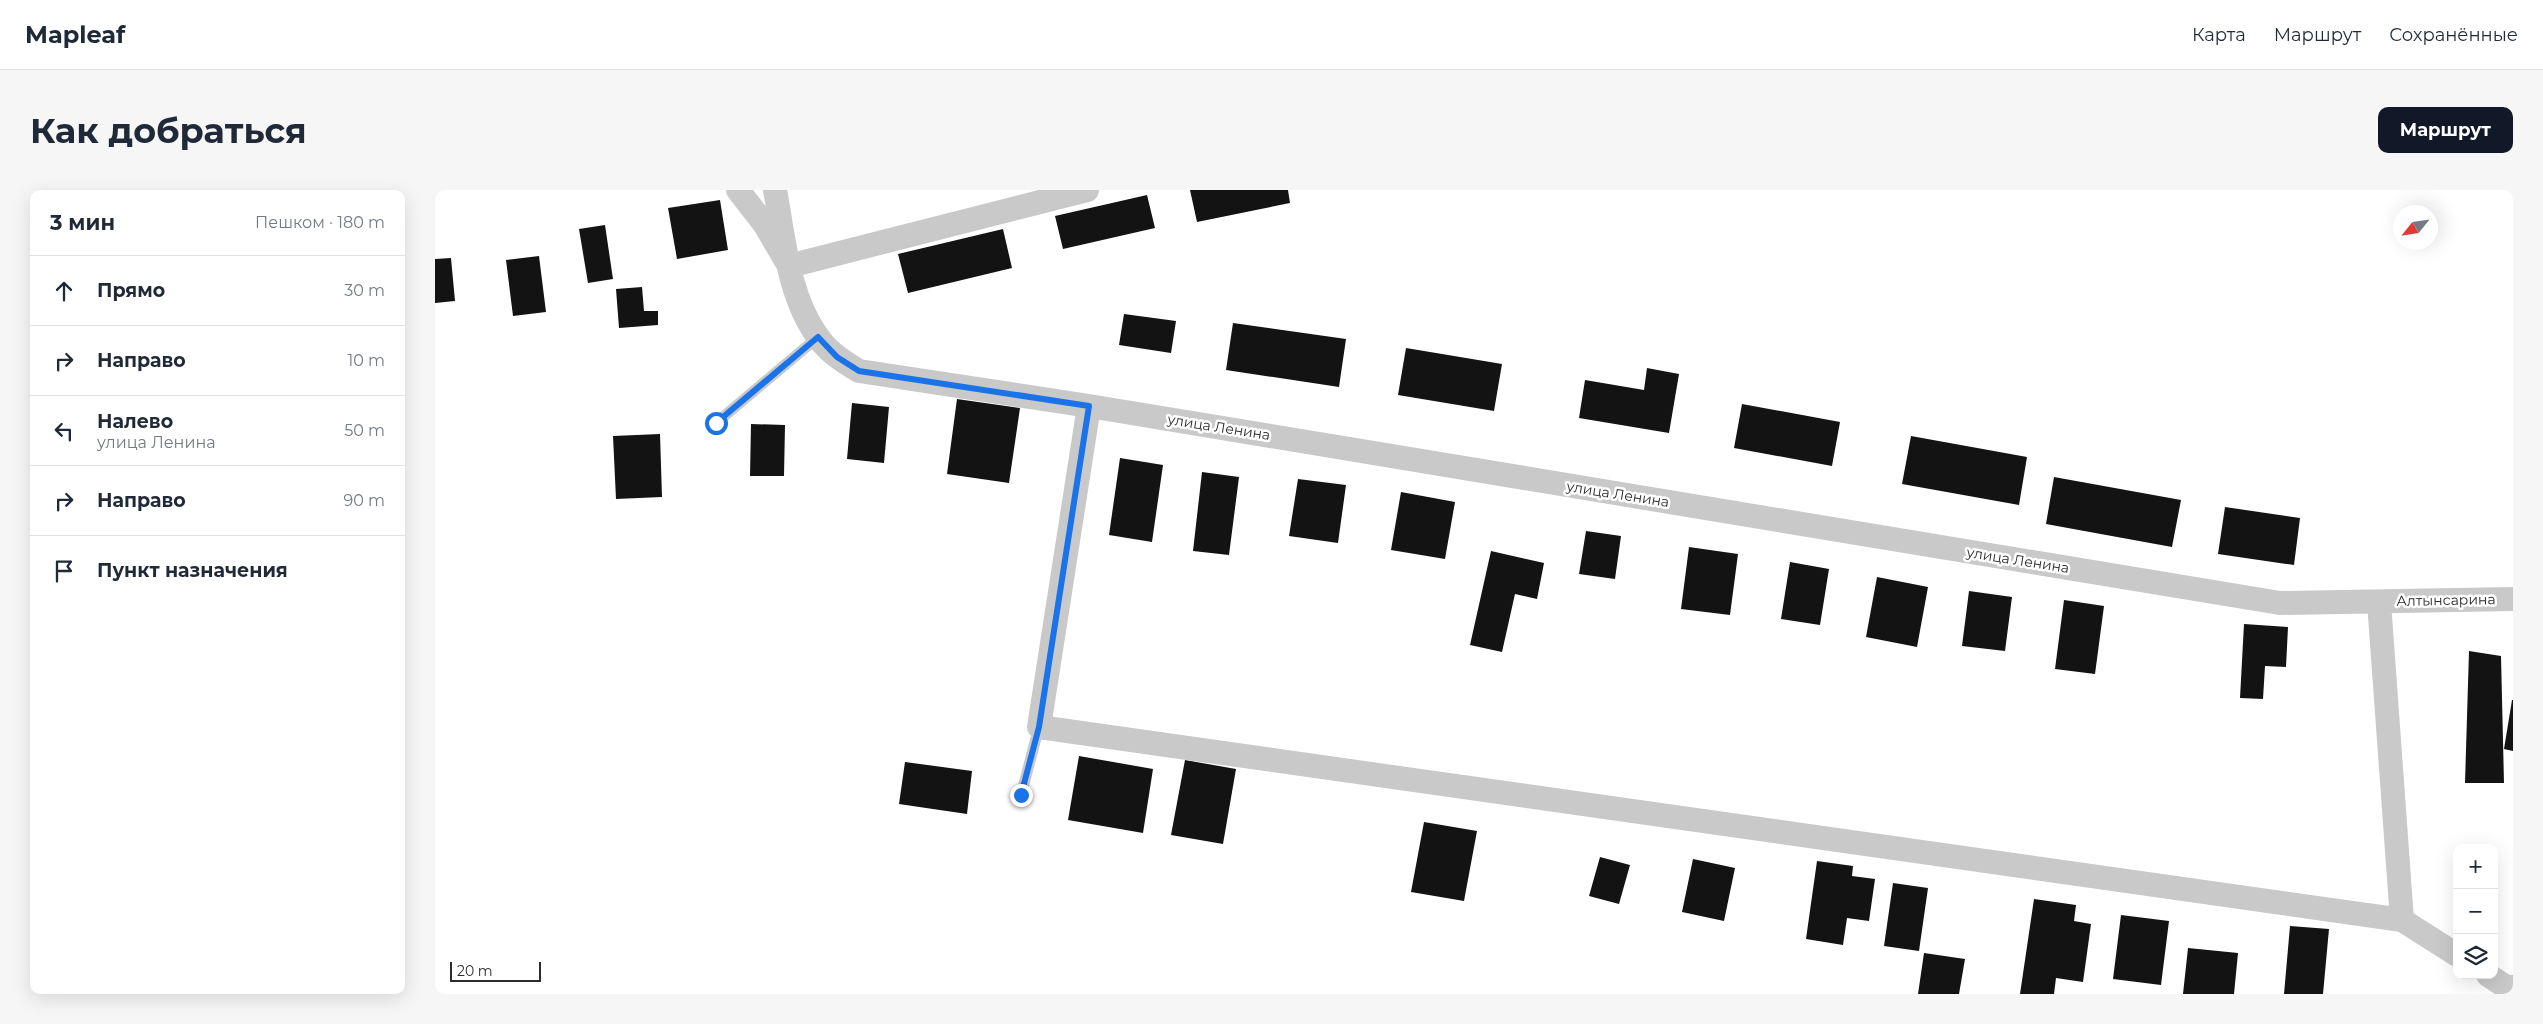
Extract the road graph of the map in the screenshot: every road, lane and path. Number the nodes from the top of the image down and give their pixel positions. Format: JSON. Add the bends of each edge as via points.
{"nodes":[{"id":1,"x":738,"y":190,"type":"edge"},
{"id":2,"x":775,"y":190,"type":"edge"},
{"id":3,"x":1087,"y":190,"type":"edge"},
{"id":4,"x":789,"y":266,"type":"junction"},
{"id":5,"x":818,"y":337,"type":"junction"},
{"id":6,"x":1089,"y":406,"type":"junction"},
{"id":7,"x":716,"y":423,"type":"dead end"},
{"id":8,"x":2513,"y":599,"type":"edge"},
{"id":9,"x":2379,"y":602,"type":"junction"},
{"id":10,"x":1039,"y":727,"type":"junction"},
{"id":11,"x":1021,"y":795,"type":"dead end"},
{"id":12,"x":2402,"y":920,"type":"junction"},
{"id":13,"x":2453,"y":952,"type":"edge"},
{"id":14,"x":2494,"y":979,"type":"edge"},
{"id":15,"x":2513,"y":987,"type":"edge"}],
"edges":[{"from":1,"to":4,"type":"street","via":[[765,225]]},
{"from":2,"to":4,"type":"street"},
{"from":3,"to":4,"type":"street"},
{"from":4,"to":5,"type":"street","via":[[799,301]]},
{"from":5,"to":6,"type":"street","name":"улица Ленина","via":[[837,357],[859,371]]},
{"from":5,"to":7,"type":"lane"},
{"from":6,"to":9,"type":"street","name":"улица Ленина","via":[[2280,603]]},
{"from":6,"to":10,"type":"street"},
{"from":8,"to":9,"type":"street","name":"Алтынсарина"},
{"from":9,"to":12,"type":"street"},
{"from":10,"to":11,"type":"lane"},
{"from":10,"to":12,"type":"street"},
{"from":12,"to":13,"type":"street"},
{"from":14,"to":15,"type":"street","via":[[2506,987]]}]}
